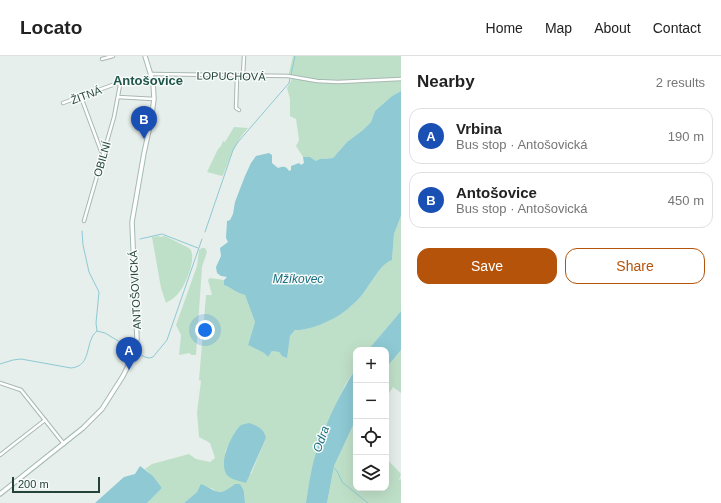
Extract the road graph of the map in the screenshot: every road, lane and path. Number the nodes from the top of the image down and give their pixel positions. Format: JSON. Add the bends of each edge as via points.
{"nodes":[{"id":1,"x":113,"y":56,"type":"edge"},
{"id":2,"x":145,"y":56,"type":"edge"},
{"id":3,"x":244,"y":56,"type":"edge"},
{"id":4,"x":102,"y":60,"type":"dead end"},
{"id":5,"x":151,"y":74,"type":"junction"},
{"id":6,"x":237,"y":76,"type":"junction"},
{"id":7,"x":243,"y":76,"type":"junction"},
{"id":8,"x":401,"y":79,"type":"edge"},
{"id":9,"x":81,"y":97,"type":"junction"},
{"id":10,"x":118,"y":97,"type":"junction"},
{"id":11,"x":154,"y":100,"type":"junction"},
{"id":12,"x":63,"y":103,"type":"dead end"},
{"id":13,"x":239,"y":110,"type":"dead end"},
{"id":14,"x":103,"y":152,"type":"junction"},
{"id":15,"x":84,"y":221,"type":"dead end"},
{"id":16,"x":0,"y":383,"type":"edge"},
{"id":17,"x":45,"y":420,"type":"junction"},
{"id":18,"x":64,"y":444,"type":"junction"},
{"id":19,"x":0,"y":455,"type":"edge"},
{"id":20,"x":0,"y":494,"type":"edge"}],
"edges":[{"from":1,"to":4,"type":"street"},
{"from":2,"to":5,"type":"street","name":"ANTOŠOVICKÁ"},
{"from":3,"to":7,"type":"street"},
{"from":5,"to":6,"type":"street","name":"LOPUCHOVÁ"},
{"from":5,"to":11,"type":"street","name":"ANTOŠOVICKÁ"},
{"from":6,"to":7,"type":"street","name":"LOPUCHOVÁ"},
{"from":6,"to":13,"type":"street","via":[[236,108]]},
{"from":7,"to":8,"type":"street","name":"LOPUCHOVÁ","via":[[288,76],[338,82]]},
{"from":9,"to":10,"type":"street","name":"ŽITNÁ","via":[[118,83]]},
{"from":9,"to":12,"type":"street","name":"ŽITNÁ"},
{"from":9,"to":14,"type":"street"},
{"from":10,"to":11,"type":"street"},
{"from":10,"to":14,"type":"street","name":"OBILNÍ"},
{"from":11,"to":18,"type":"street","name":"ANTOŠOVICKÁ","via":[[132,222],[137,313],[136,345],[123,376],[106,404]]},
{"from":14,"to":15,"type":"street","name":"OBILNÍ"},
{"from":16,"to":17,"type":"street","via":[[21,390]]},
{"from":17,"to":18,"type":"street"},
{"from":17,"to":19,"type":"street"},
{"from":18,"to":20,"type":"street","name":"ANTOŠOVICKÁ"}]}
